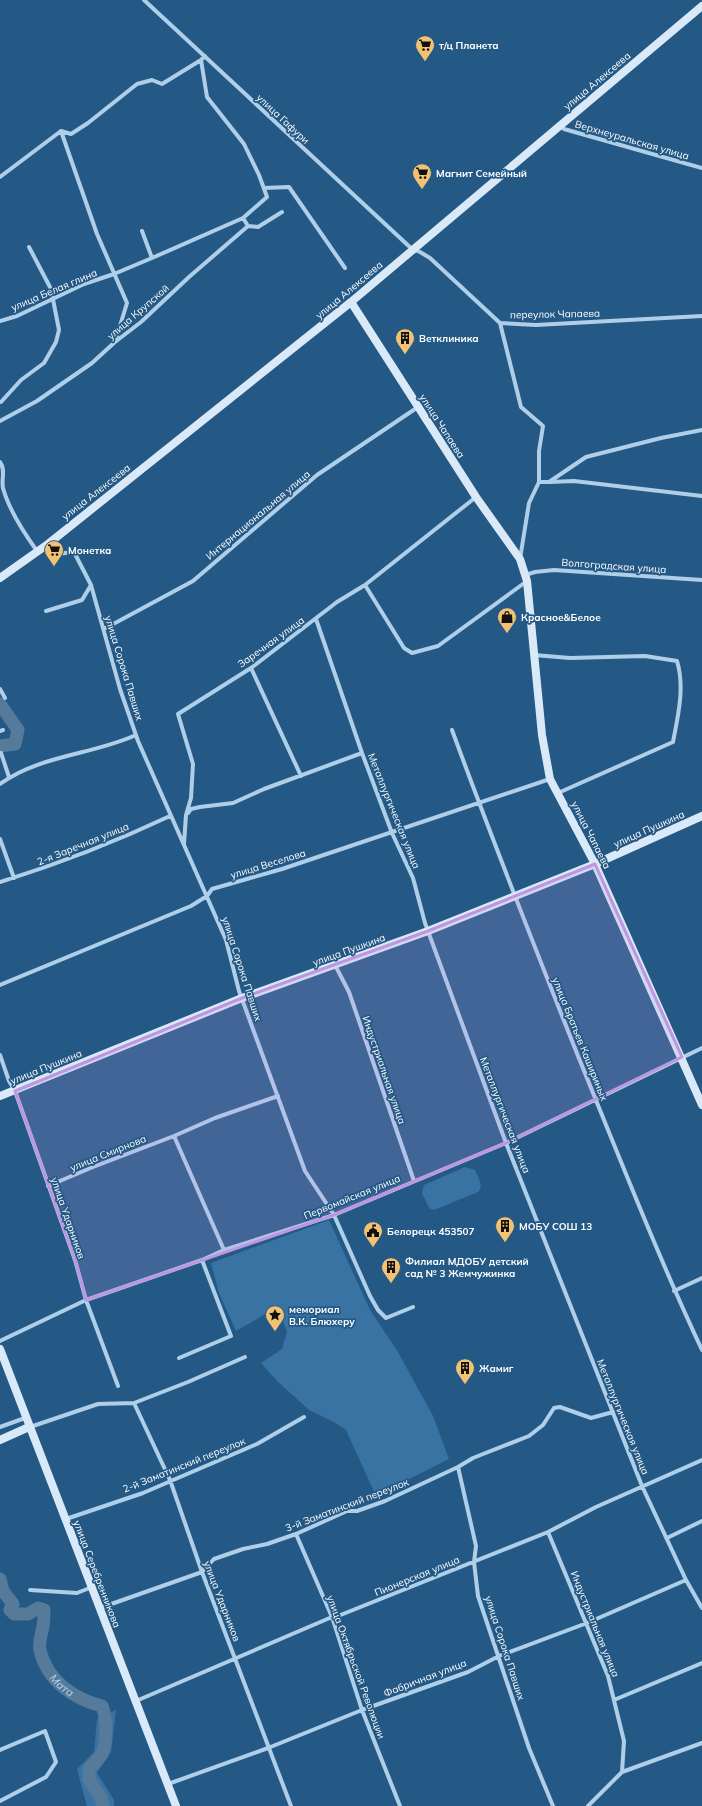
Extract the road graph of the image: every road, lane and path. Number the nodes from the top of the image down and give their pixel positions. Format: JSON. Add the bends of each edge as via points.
{"nodes":[{"id":1,"x":144,"y":0,"type":"edge"},
{"id":2,"x":702,"y":6,"type":"edge"},
{"id":3,"x":205,"y":56,"type":"junction"},
{"id":4,"x":201,"y":60,"type":"junction"},
{"id":5,"x":559,"y":125,"type":"junction"},
{"id":6,"x":61,"y":131,"type":"junction"},
{"id":7,"x":702,"y":168,"type":"edge"},
{"id":8,"x":0,"y":177,"type":"edge"},
{"id":9,"x":264,"y":188,"type":"junction"},
{"id":10,"x":282,"y":212,"type":"dead end"},
{"id":11,"x":243,"y":218,"type":"junction"},
{"id":12,"x":248,"y":226,"type":"junction"},
{"id":13,"x":142,"y":231,"type":"dead end"},
{"id":14,"x":29,"y":247,"type":"dead end"},
{"id":15,"x":412,"y":249,"type":"junction"},
{"id":16,"x":152,"y":258,"type":"junction"},
{"id":17,"x":345,"y":268,"type":"dead end"},
{"id":18,"x":114,"y":274,"type":"junction"},
{"id":19,"x":53,"y":299,"type":"junction"},
{"id":20,"x":351,"y":302,"type":"junction"},
{"id":21,"x":702,"y":316,"type":"edge"},
{"id":22,"x":0,"y":321,"type":"edge"},
{"id":23,"x":500,"y":324,"type":"junction"},
{"id":24,"x":115,"y":342,"type":"junction"},
{"id":25,"x":0,"y":402,"type":"edge"},
{"id":26,"x":418,"y":407,"type":"junction"},
{"id":27,"x":0,"y":421,"type":"edge"},
{"id":28,"x":702,"y":430,"type":"edge"},
{"id":29,"x":0,"y":462,"type":"edge"},
{"id":30,"x":539,"y":482,"type":"junction"},
{"id":31,"x":549,"y":482,"type":"junction"},
{"id":32,"x":702,"y":496,"type":"edge"},
{"id":33,"x":476,"y":497,"type":"junction"},
{"id":34,"x":48,"y":544,"type":"junction"},
{"id":35,"x":37,"y":551,"type":"junction"},
{"id":36,"x":520,"y":559,"type":"junction"},
{"id":37,"x":0,"y":578,"type":"edge"},
{"id":38,"x":526,"y":578,"type":"junction"},
{"id":39,"x":702,"y":580,"type":"edge"},
{"id":40,"x":90,"y":585,"type":"junction"},
{"id":41,"x":366,"y":585,"type":"junction"},
{"id":42,"x":46,"y":611,"type":"dead end"},
{"id":43,"x":316,"y":619,"type":"junction"},
{"id":44,"x":104,"y":629,"type":"junction"},
{"id":45,"x":533,"y":655,"type":"junction"},
{"id":46,"x":251,"y":668,"type":"junction"},
{"id":47,"x":0,"y":689,"type":"edge"},
{"id":48,"x":5,"y":698,"type":"dead end"},
{"id":49,"x":452,"y":730,"type":"dead end"},
{"id":50,"x":136,"y":735,"type":"junction"},
{"id":51,"x":1,"y":753,"type":"dead end"},
{"id":52,"x":362,"y":753,"type":"junction"},
{"id":53,"x":301,"y":776,"type":"junction"},
{"id":54,"x":9,"y":777,"type":"junction"},
{"id":55,"x":550,"y":779,"type":"junction"},
{"id":56,"x":0,"y":784,"type":"edge"},
{"id":57,"x":558,"y":793,"type":"junction"},
{"id":58,"x":479,"y":804,"type":"junction"},
{"id":59,"x":186,"y":815,"type":"junction"},
{"id":60,"x":170,"y":816,"type":"junction"},
{"id":61,"x":702,"y":816,"type":"edge"},
{"id":62,"x":392,"y":833,"type":"junction"},
{"id":63,"x":0,"y":839,"type":"edge"},
{"id":64,"x":184,"y":845,"type":"junction"},
{"id":65,"x":595,"y":864,"type":"junction"},
{"id":66,"x":14,"y":878,"type":"junction"},
{"id":67,"x":0,"y":882,"type":"edge"},
{"id":68,"x":207,"y":896,"type":"junction"},
{"id":69,"x":515,"y":896,"type":"junction"},
{"id":70,"x":428,"y":931,"type":"junction"},
{"id":71,"x":335,"y":965,"type":"junction"},
{"id":72,"x":0,"y":985,"type":"edge"},
{"id":73,"x":242,"y":998,"type":"junction"},
{"id":74,"x":702,"y":1048,"type":"edge"},
{"id":75,"x":0,"y":1055,"type":"edge"},
{"id":76,"x":682,"y":1057,"type":"junction"},
{"id":77,"x":15,"y":1091,"type":"junction"},
{"id":78,"x":0,"y":1096,"type":"edge"},
{"id":79,"x":278,"y":1096,"type":"junction"},
{"id":80,"x":596,"y":1099,"type":"junction"},
{"id":81,"x":702,"y":1105,"type":"edge"},
{"id":82,"x":174,"y":1136,"type":"junction"},
{"id":83,"x":506,"y":1143,"type":"junction"},
{"id":84,"x":414,"y":1181,"type":"junction"},
{"id":85,"x":48,"y":1186,"type":"junction"},
{"id":86,"x":334,"y":1215,"type":"junction"},
{"id":87,"x":224,"y":1250,"type":"junction"},
{"id":88,"x":202,"y":1260,"type":"junction"},
{"id":89,"x":702,"y":1278,"type":"edge"},
{"id":90,"x":674,"y":1291,"type":"junction"},
{"id":91,"x":86,"y":1300,"type":"junction"},
{"id":92,"x":413,"y":1307,"type":"dead end"},
{"id":93,"x":0,"y":1341,"type":"edge"},
{"id":94,"x":0,"y":1349,"type":"edge"},
{"id":95,"x":702,"y":1350,"type":"edge"},
{"id":96,"x":245,"y":1357,"type":"dead end"},
{"id":97,"x":179,"y":1358,"type":"dead end"},
{"id":98,"x":118,"y":1386,"type":"dead end"},
{"id":99,"x":134,"y":1402,"type":"junction"},
{"id":100,"x":613,"y":1412,"type":"junction"},
{"id":101,"x":304,"y":1417,"type":"dead end"},
{"id":102,"x":25,"y":1418,"type":"junction"},
{"id":103,"x":0,"y":1427,"type":"edge"},
{"id":104,"x":29,"y":1427,"type":"junction"},
{"id":105,"x":0,"y":1440,"type":"edge"},
{"id":106,"x":702,"y":1460,"type":"edge"},
{"id":107,"x":458,"y":1467,"type":"junction"},
{"id":108,"x":170,"y":1480,"type":"junction"},
{"id":109,"x":642,"y":1486,"type":"junction"},
{"id":110,"x":65,"y":1519,"type":"junction"},
{"id":111,"x":702,"y":1521,"type":"edge"},
{"id":112,"x":548,"y":1532,"type":"junction"},
{"id":113,"x":296,"y":1534,"type":"junction"},
{"id":114,"x":667,"y":1538,"type":"junction"},
{"id":115,"x":474,"y":1562,"type":"junction"},
{"id":116,"x":202,"y":1572,"type":"junction"},
{"id":117,"x":686,"y":1580,"type":"junction"},
{"id":118,"x":92,"y":1587,"type":"junction"},
{"id":119,"x":30,"y":1590,"type":"dead end"},
{"id":120,"x":100,"y":1608,"type":"junction"},
{"id":121,"x":702,"y":1608,"type":"edge"},
{"id":122,"x":332,"y":1617,"type":"junction"},
{"id":123,"x":587,"y":1623,"type":"junction"},
{"id":124,"x":499,"y":1656,"type":"junction"},
{"id":125,"x":235,"y":1658,"type":"junction"},
{"id":126,"x":702,"y":1663,"type":"edge"},
{"id":127,"x":614,"y":1700,"type":"junction"},
{"id":128,"x":135,"y":1702,"type":"junction"},
{"id":129,"x":362,"y":1710,"type":"junction"},
{"id":130,"x":702,"y":1744,"type":"edge"},
{"id":131,"x":268,"y":1748,"type":"junction"},
{"id":132,"x":0,"y":1750,"type":"edge"},
{"id":133,"x":622,"y":1772,"type":"junction"},
{"id":134,"x":168,"y":1784,"type":"junction"},
{"id":135,"x":0,"y":1801,"type":"edge"},
{"id":136,"x":176,"y":1806,"type":"edge"},
{"id":137,"x":291,"y":1806,"type":"edge"},
{"id":138,"x":400,"y":1806,"type":"edge"},
{"id":139,"x":553,"y":1806,"type":"edge"},
{"id":140,"x":588,"y":1806,"type":"edge"}],
"edges":[{"from":1,"to":3,"type":"street","name":"улица Гафури"},
{"from":2,"to":5,"type":"street","name":"улица Алексеева"},
{"from":3,"to":4,"type":"street"},
{"from":3,"to":15,"type":"street","name":"улица Гафури"},
{"from":4,"to":6,"type":"street","via":[[162,84],[152,80],[137,84],[71,134]]},
{"from":4,"to":9,"type":"street","via":[[207,97],[244,144]]},
{"from":5,"to":7,"type":"street","name":"Верхнеуральская улица","via":[[564,129]]},
{"from":5,"to":15,"type":"street","name":"улица Алексеева"},
{"from":6,"to":8,"type":"street"},
{"from":6,"to":18,"type":"street","via":[[97,234]]},
{"from":9,"to":11,"type":"street","name":"улица Белая глина","via":[[267,197]]},
{"from":9,"to":17,"type":"street","via":[[289,187]]},
{"from":10,"to":12,"type":"street","name":"улица Крупской","via":[[258,227]]},
{"from":11,"to":12,"type":"street"},
{"from":11,"to":16,"type":"street","name":"улица Белая глина"},
{"from":12,"to":24,"type":"street","name":"улица Крупской","via":[[141,322]]},
{"from":13,"to":16,"type":"street"},
{"from":14,"to":19,"type":"street","via":[[51,289]]},
{"from":15,"to":20,"type":"street","name":"улица Алексеева"},
{"from":15,"to":23,"type":"street","name":"переулок Чапаева","via":[[430,258]]},
{"from":16,"to":18,"type":"street","name":"улица Белая глина"},
{"from":18,"to":19,"type":"street","name":"улица Белая глина","via":[[84,284]]},
{"from":18,"to":24,"type":"street","via":[[127,303]]},
{"from":19,"to":22,"type":"street","name":"улица Белая глина"},
{"from":19,"to":25,"type":"street","via":[[59,330],[56,342],[44,363],[21,380]]},
{"from":20,"to":26,"type":"street","name":"улица Чапаева"},
{"from":20,"to":34,"type":"street","name":"улица Алексеева"},
{"from":21,"to":23,"type":"street","name":"переулок Чапаева","via":[[536,325]]},
{"from":23,"to":30,"type":"street","name":"улица Чапаева","via":[[520,407],[543,426],[539,451]]},
{"from":24,"to":27,"type":"street","name":"улица Крупской","via":[[92,363]]},
{"from":26,"to":33,"type":"street","name":"улица Чапаева"},
{"from":26,"to":44,"type":"street","name":"Интернациональная улица","via":[[317,475],[193,581]]},
{"from":28,"to":31,"type":"street","via":[[586,457]]},
{"from":29,"to":35,"type":"street","via":[[4,466],[3,488],[13,512]]},
{"from":30,"to":31,"type":"street"},
{"from":30,"to":36,"type":"street","name":"улица Чапаева","via":[[529,503]]},
{"from":31,"to":32,"type":"street","via":[[574,481]]},
{"from":33,"to":36,"type":"street","name":"улица Чапаева"},
{"from":33,"to":41,"type":"street","name":"Заречная улица"},
{"from":34,"to":35,"type":"street","name":"улица Алексеева"},
{"from":34,"to":40,"type":"street","name":"улица Сорока Павших","via":[[56,554],[74,552]]},
{"from":35,"to":37,"type":"street","name":"улица Алексеева"},
{"from":36,"to":38,"type":"street","name":"улица Чапаева"},
{"from":38,"to":39,"type":"street","name":"Волгоградская улица","via":[[535,572],[554,570]]},
{"from":38,"to":41,"type":"street","via":[[438,646],[412,654],[404,648]]},
{"from":38,"to":45,"type":"street","name":"улица Чапаева"},
{"from":40,"to":42,"type":"street","via":[[82,600]]},
{"from":40,"to":44,"type":"street","name":"улица Сорока Павших"},
{"from":41,"to":43,"type":"street","name":"Заречная улица","via":[[337,602]]},
{"from":43,"to":46,"type":"street","name":"Заречная улица"},
{"from":43,"to":52,"type":"street","name":"Металлургическая улица"},
{"from":44,"to":50,"type":"street","name":"улица Сорока Павших","via":[[120,689]]},
{"from":45,"to":55,"type":"street","name":"улица Чапаева"},
{"from":45,"to":57,"type":"street","via":[[570,658],[646,656],[677,661],[681,674],[679,710],[673,742]]},
{"from":46,"to":53,"type":"street"},
{"from":46,"to":59,"type":"street","name":"Заречная улица","via":[[178,714],[193,764],[191,798]]},
{"from":47,"to":48,"type":"street"},
{"from":49,"to":58,"type":"street","name":"улица Братьев Кашириных"},
{"from":50,"to":54,"type":"street","via":[[63,757]]},
{"from":50,"to":60,"type":"street","name":"улица Сорока Павших"},
{"from":51,"to":54,"type":"street"},
{"from":52,"to":53,"type":"street"},
{"from":52,"to":62,"type":"street","name":"Металлургическая улица"},
{"from":53,"to":59,"type":"street","via":[[233,803],[191,809]]},
{"from":54,"to":56,"type":"street"},
{"from":55,"to":57,"type":"street","name":"улица Чапаева"},
{"from":55,"to":58,"type":"street","name":"улица Веселова"},
{"from":57,"to":65,"type":"street","name":"улица Чапаева"},
{"from":58,"to":62,"type":"street","name":"улица Веселова"},
{"from":58,"to":69,"type":"street","name":"улица Братьев Кашириных"},
{"from":59,"to":64,"type":"street","name":"Заречная улица"},
{"from":60,"to":64,"type":"street","name":"улица Сорока Павших"},
{"from":60,"to":66,"type":"street","name":"2-я Заречная улица","via":[[71,859]]},
{"from":61,"to":65,"type":"street","name":"улица Пушкина"},
{"from":62,"to":68,"type":"street","name":"улица Веселова","via":[[212,889]]},
{"from":62,"to":70,"type":"street","name":"Металлургическая улица","via":[[413,878]]},
{"from":63,"to":66,"type":"street"},
{"from":64,"to":68,"type":"street","name":"улица Сорока Павших"},
{"from":65,"to":69,"type":"street","name":"улица Пушкина"},
{"from":65,"to":76,"type":"street","name":"улица Чапаева"},
{"from":66,"to":67,"type":"street","name":"2-я Заречная улица"},
{"from":68,"to":72,"type":"street","name":"улица Веселова","via":[[191,906]]},
{"from":68,"to":73,"type":"street","name":"улица Сорока Павших","via":[[226,940]]},
{"from":69,"to":70,"type":"street","name":"улица Пушкина"},
{"from":69,"to":80,"type":"street","name":"улица Братьев Кашириных"},
{"from":70,"to":71,"type":"street","name":"улица Пушкина"},
{"from":70,"to":83,"type":"street","name":"Металлургическая улица"},
{"from":71,"to":73,"type":"street","name":"улица Пушкина"},
{"from":71,"to":84,"type":"street","name":"Индустриальная улица","via":[[349,992]]},
{"from":73,"to":77,"type":"street","name":"улица Пушкина"},
{"from":73,"to":79,"type":"street","name":"улица Сорока Павших"},
{"from":74,"to":76,"type":"street","name":"Первомайская улица"},
{"from":75,"to":77,"type":"street","name":"улица Ударников"},
{"from":76,"to":80,"type":"street","name":"Первомайская улица"},
{"from":76,"to":81,"type":"street","name":"улица Чапаева"},
{"from":77,"to":78,"type":"street","name":"улица Пушкина"},
{"from":77,"to":85,"type":"street","name":"улица Ударников"},
{"from":79,"to":82,"type":"street","name":"улица Смирнова","via":[[215,1118]]},
{"from":79,"to":86,"type":"street","name":"улица Сорока Павших","via":[[305,1171]]},
{"from":80,"to":83,"type":"street","name":"Первомайская улица"},
{"from":80,"to":90,"type":"street","name":"улица Братьев Кашириных"},
{"from":82,"to":85,"type":"street","name":"улица Смирнова"},
{"from":82,"to":87,"type":"street"},
{"from":83,"to":84,"type":"street","name":"Первомайская улица"},
{"from":83,"to":100,"type":"street","name":"Металлургическая улица"},
{"from":84,"to":86,"type":"street","name":"Первомайская улица"},
{"from":85,"to":91,"type":"street","name":"улица Ударников","via":[[75,1260]]},
{"from":86,"to":87,"type":"street","name":"Первомайская улица"},
{"from":86,"to":92,"type":"street","name":"улица Сорока Павших","via":[[378,1310],[386,1318]]},
{"from":87,"to":88,"type":"street","name":"Первомайская улица"},
{"from":88,"to":91,"type":"street","name":"Первомайская улица"},
{"from":88,"to":97,"type":"street","via":[[231,1336]]},
{"from":89,"to":90,"type":"street"},
{"from":90,"to":95,"type":"street","name":"улица Братьев Кашириных"},
{"from":91,"to":93,"type":"street","name":"Первомайская улица"},
{"from":91,"to":98,"type":"street","name":"улица Ударников"},
{"from":94,"to":102,"type":"street","name":"улица Серебренникова"},
{"from":96,"to":99,"type":"street"},
{"from":99,"to":104,"type":"street","via":[[98,1404]]},
{"from":99,"to":108,"type":"street","name":"улица Ударников"},
{"from":100,"to":107,"type":"street","name":"3-й Заматинский переулок","via":[[591,1418],[560,1407],[554,1408],[543,1425],[529,1436],[473,1458]]},
{"from":100,"to":109,"type":"street","name":"Металлургическая улица"},
{"from":101,"to":108,"type":"street","name":"2-й Заматинский переулок","via":[[257,1444]]},
{"from":102,"to":103,"type":"street"},
{"from":102,"to":104,"type":"street","name":"улица Серебренникова"},
{"from":104,"to":105,"type":"street"},
{"from":104,"to":110,"type":"street","name":"улица Серебренникова"},
{"from":106,"to":109,"type":"street","name":"Пионерская улица"},
{"from":107,"to":113,"type":"street","name":"3-й Заматинский переулок","via":[[385,1501],[357,1511],[347,1511]]},
{"from":107,"to":115,"type":"street","name":"улица Сорока Павших","via":[[476,1546]]},
{"from":108,"to":110,"type":"street","name":"2-й Заматинский переулок"},
{"from":108,"to":116,"type":"street","name":"улица Ударников"},
{"from":109,"to":112,"type":"street","name":"Пионерская улица"},
{"from":109,"to":114,"type":"street","name":"Металлургическая улица"},
{"from":110,"to":118,"type":"street","name":"улица Серебренникова"},
{"from":111,"to":114,"type":"street"},
{"from":112,"to":115,"type":"street","name":"Пионерская улица"},
{"from":112,"to":123,"type":"street","name":"Индустриальная улица"},
{"from":113,"to":116,"type":"street","name":"3-й Заматинский переулок","via":[[214,1559]]},
{"from":113,"to":122,"type":"street","name":"улица Октябрьской Революции"},
{"from":114,"to":117,"type":"street","name":"Металлургическая улица"},
{"from":115,"to":122,"type":"street","name":"Пионерская улица"},
{"from":115,"to":124,"type":"street","name":"улица Сорока Павших","via":[[478,1596]]},
{"from":116,"to":120,"type":"street","name":"3-й Заматинский переулок"},
{"from":116,"to":125,"type":"street","name":"улица Ударников"},
{"from":117,"to":121,"type":"street","name":"Металлургическая улица"},
{"from":117,"to":123,"type":"street","name":"Фабричная улица"},
{"from":118,"to":119,"type":"street","via":[[77,1593]]},
{"from":118,"to":120,"type":"street","name":"улица Серебренникова"},
{"from":120,"to":128,"type":"street","name":"улица Серебренникова"},
{"from":122,"to":125,"type":"street","name":"Пионерская улица"},
{"from":122,"to":129,"type":"street","name":"улица Октябрьской Революции"},
{"from":123,"to":124,"type":"street","name":"Фабричная улица"},
{"from":123,"to":127,"type":"street","name":"Индустриальная улица","via":[[608,1676]]},
{"from":124,"to":129,"type":"street","name":"Фабричная улица","via":[[468,1672]]},
{"from":124,"to":139,"type":"street","name":"улица Сорока Павших","via":[[529,1748]]},
{"from":125,"to":128,"type":"street","name":"Пионерская улица"},
{"from":125,"to":131,"type":"street","name":"улица Ударников"},
{"from":126,"to":127,"type":"street"},
{"from":127,"to":133,"type":"street","name":"Индустриальная улица","via":[[624,1741]]},
{"from":128,"to":134,"type":"street","name":"улица Серебренникова"},
{"from":129,"to":131,"type":"street","name":"Фабричная улица"},
{"from":129,"to":138,"type":"street","name":"улица Октябрьской Революции"},
{"from":130,"to":133,"type":"street"},
{"from":131,"to":134,"type":"street","name":"Фабричная улица"},
{"from":131,"to":137,"type":"street","name":"улица Ударников"},
{"from":132,"to":135,"type":"street","via":[[45,1731],[56,1762],[46,1777]]},
{"from":133,"to":140,"type":"street"},
{"from":134,"to":136,"type":"street","name":"улица Серебренникова"}]}
